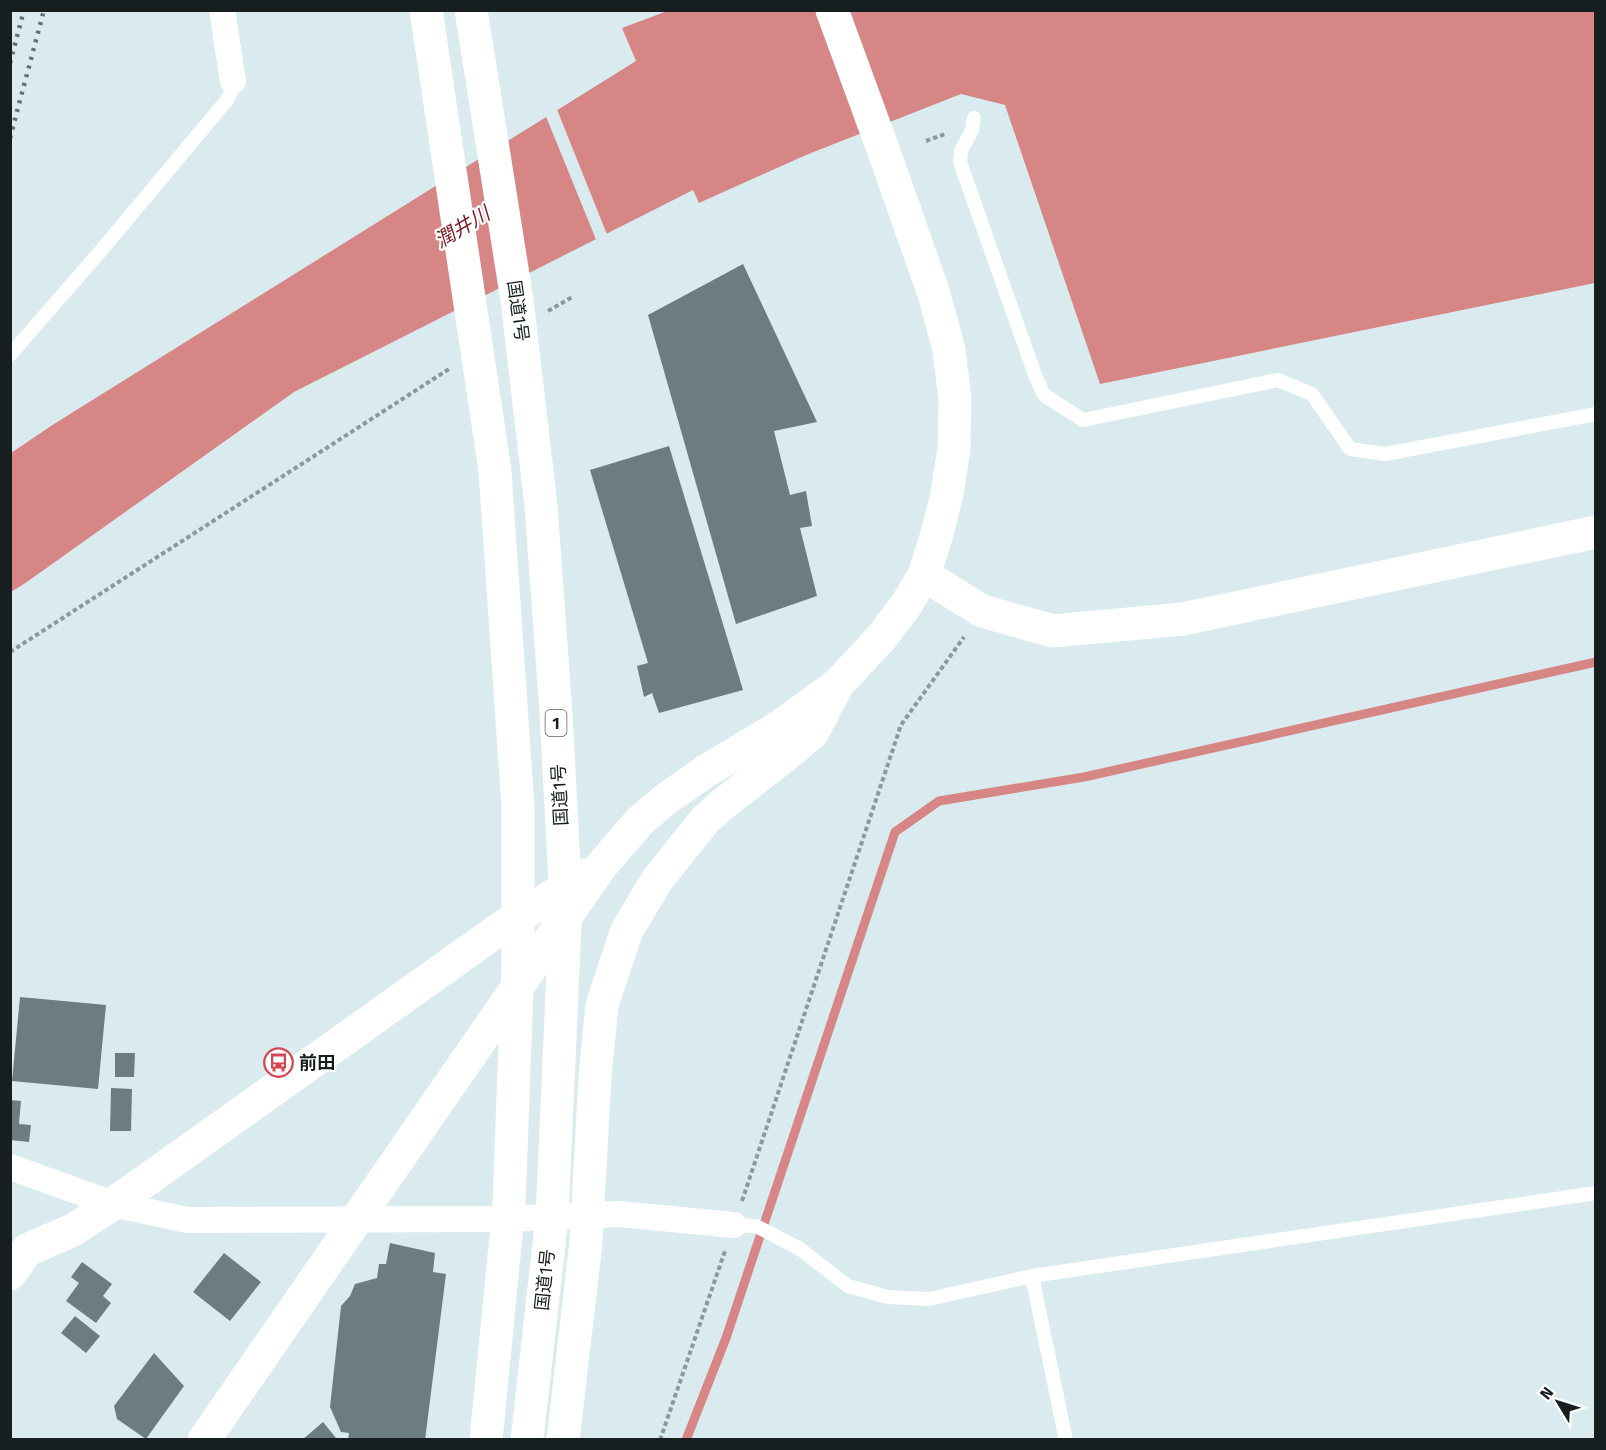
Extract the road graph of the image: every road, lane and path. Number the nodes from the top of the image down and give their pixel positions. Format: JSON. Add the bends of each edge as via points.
{"nodes":[{"id":1,"x":222,"y":10,"type":"edge"},
{"id":2,"x":426,"y":10,"type":"edge"},
{"id":3,"x":471,"y":10,"type":"edge"},
{"id":4,"x":832,"y":10,"type":"edge"},
{"id":5,"x":232,"y":81,"type":"joint"},
{"id":6,"x":974,"y":118,"type":"dead end"},
{"id":7,"x":953,"y":132,"type":"dead end"},
{"id":8,"x":926,"y":141,"type":"dead end"},
{"id":9,"x":574,"y":296,"type":"dead end"},
{"id":10,"x":544,"y":314,"type":"dead end"},
{"id":11,"x":10,"y":355,"type":"edge"},
{"id":12,"x":453,"y":367,"type":"dead end"},
{"id":13,"x":1596,"y":414,"type":"edge"},
{"id":14,"x":1596,"y":532,"type":"edge"},
{"id":15,"x":924,"y":575,"type":"junction"},
{"id":16,"x":982,"y":611,"type":"junction"},
{"id":17,"x":10,"y":652,"type":"edge"},
{"id":18,"x":838,"y":684,"type":"junction"},
{"id":19,"x":601,"y":866,"type":"junction"},
{"id":20,"x":10,"y":1167,"type":"edge"},
{"id":21,"x":1596,"y":1193,"type":"edge"},
{"id":22,"x":114,"y":1204,"type":"junction"},
{"id":23,"x":503,"y":1219,"type":"junction"},
{"id":24,"x":356,"y":1220,"type":"junction"},
{"id":25,"x":734,"y":1225,"type":"junction"},
{"id":26,"x":16,"y":1258,"type":"edge"},
{"id":27,"x":1032,"y":1276,"type":"junction"},
{"id":28,"x":204,"y":1440,"type":"edge"},
{"id":29,"x":473,"y":1440,"type":"edge"},
{"id":30,"x":486,"y":1440,"type":"edge"},
{"id":31,"x":527,"y":1440,"type":"edge"},
{"id":32,"x":563,"y":1440,"type":"edge"},
{"id":33,"x":660,"y":1440,"type":"edge"},
{"id":34,"x":1066,"y":1440,"type":"edge"}],
"edges":[{"from":1,"to":5,"type":"street"},
{"from":2,"to":30,"type":"main road","via":[[495,471],[518,808],[518,962],[509,1205]]},
{"from":3,"to":31,"type":"main road","name":"国道1号","number":"1","via":[[517,300],[541,506],[566,903],[552,1217]]},
{"from":4,"to":15,"type":"main road","via":[[884,149],[950,350],[954,448],[947,494]]},
{"from":5,"to":11,"type":"lane","via":[[227,100]]},
{"from":6,"to":13,"type":"lane","via":[[960,162],[1035,375],[1044,394],[1083,420],[1278,380],[1312,394],[1350,449],[1385,454]]},
{"from":7,"to":8,"type":"path"},
{"from":9,"to":10,"type":"path"},
{"from":12,"to":17,"type":"path"},
{"from":14,"to":16,"type":"main road","via":[[1183,619],[1053,631]]},
{"from":15,"to":16,"type":"main road"},
{"from":15,"to":18,"type":"main road","via":[[882,638]]},
{"from":16,"to":25,"type":"path","via":[[901,725]]},
{"from":18,"to":19,"type":"main road","via":[[666,799],[640,820]]},
{"from":18,"to":32,"type":"main road","via":[[813,732],[705,820],[657,880],[627,930],[602,1005],[586,1242]]},
{"from":19,"to":22,"type":"main road","via":[[501,928]]},
{"from":19,"to":24,"type":"main road"},
{"from":20,"to":22,"type":"street"},
{"from":21,"to":27,"type":"lane"},
{"from":22,"to":24,"type":"street","via":[[188,1220]]},
{"from":22,"to":26,"type":"main road"},
{"from":23,"to":24,"type":"street"},
{"from":23,"to":25,"type":"street","via":[[619,1214]]},
{"from":23,"to":29,"type":"street"},
{"from":24,"to":28,"type":"main road"},
{"from":25,"to":27,"type":"lane","via":[[756,1226],[800,1249],[848,1286],[888,1297],[929,1299]]},
{"from":25,"to":33,"type":"path"},
{"from":27,"to":34,"type":"lane"}]}
